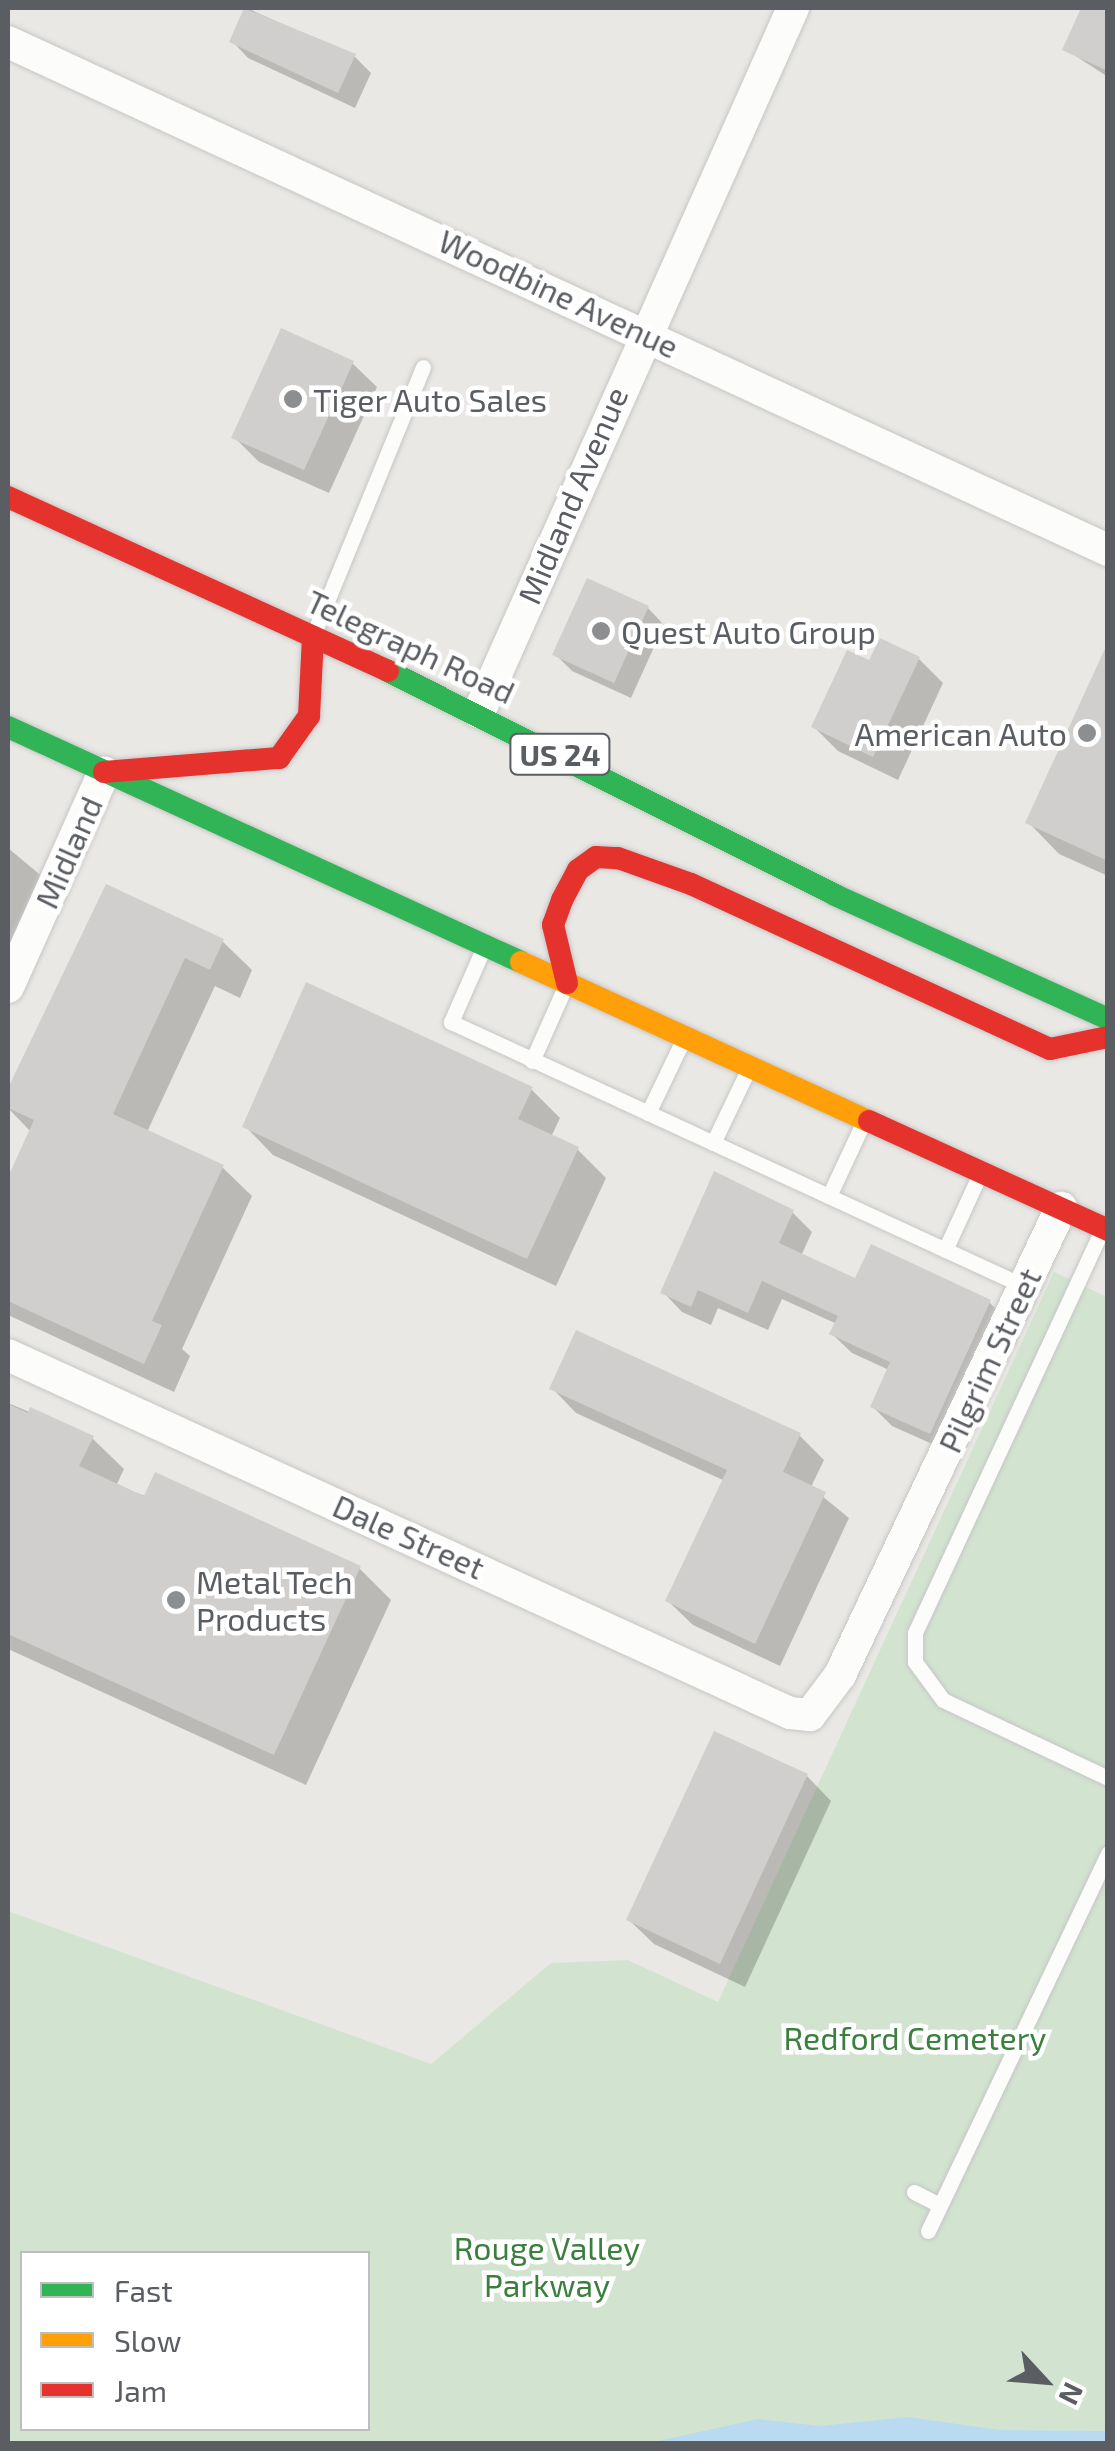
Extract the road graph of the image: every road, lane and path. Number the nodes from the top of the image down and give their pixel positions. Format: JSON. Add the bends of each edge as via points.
{"nodes":[{"id":1,"x":792,"y":8,"type":"edge"},
{"id":2,"x":8,"y":42,"type":"edge"},
{"id":3,"x":646,"y":332,"type":"junction"},
{"id":4,"x":423,"y":368,"type":"dead end"},
{"id":5,"x":8,"y":497,"type":"edge"},
{"id":6,"x":1108,"y":550,"type":"edge"},
{"id":7,"x":313,"y":636,"type":"junction"},
{"id":8,"x":479,"y":712,"type":"junction"},
{"id":9,"x":8,"y":727,"type":"edge"},
{"id":10,"x":104,"y":772,"type":"junction"},
{"id":11,"x":485,"y":946,"type":"junction"},
{"id":12,"x":566,"y":983,"type":"junction"},
{"id":13,"x":8,"y":988,"type":"edge"},
{"id":14,"x":1108,"y":1020,"type":"edge"},
{"id":15,"x":1108,"y":1036,"type":"edge"},
{"id":16,"x":684,"y":1037,"type":"junction"},
{"id":17,"x":532,"y":1061,"type":"junction"},
{"id":18,"x":750,"y":1067,"type":"junction"},
{"id":19,"x":648,"y":1113,"type":"junction"},
{"id":20,"x":865,"y":1120,"type":"junction"},
{"id":21,"x":713,"y":1143,"type":"junction"},
{"id":22,"x":981,"y":1172,"type":"junction"},
{"id":23,"x":829,"y":1196,"type":"junction"},
{"id":24,"x":1061,"y":1208,"type":"junction"},
{"id":25,"x":1105,"y":1229,"type":"edge"},
{"id":26,"x":945,"y":1250,"type":"junction"},
{"id":27,"x":1024,"y":1286,"type":"junction"},
{"id":28,"x":8,"y":1355,"type":"edge"},
{"id":29,"x":810,"y":1715,"type":"joint"},
{"id":30,"x":1108,"y":1778,"type":"edge"},
{"id":31,"x":1108,"y":1853,"type":"edge"},
{"id":32,"x":914,"y":2192,"type":"dead end"},
{"id":33,"x":940,"y":2205,"type":"junction"},
{"id":34,"x":928,"y":2230,"type":"dead end"}],
"edges":[{"from":1,"to":3,"type":"street","name":"Midland Avenue"},
{"from":2,"to":3,"type":"street","name":"Woodbine Avenue"},
{"from":3,"to":6,"type":"street","name":"Woodbine Avenue"},
{"from":3,"to":8,"type":"street","name":"Midland Avenue"},
{"from":4,"to":7,"type":"lane"},
{"from":5,"to":7,"type":"main road","name":"Telegraph Road","number":"US 24"},
{"from":7,"to":8,"type":"main road","name":"Telegraph Road","number":"US 24"},
{"from":7,"to":10,"type":"main road","via":[[309,716],[279,758]]},
{"from":8,"to":14,"type":"main road","name":"Telegraph Road","number":"US 24","via":[[836,895]]},
{"from":9,"to":10,"type":"main road"},
{"from":10,"to":11,"type":"main road"},
{"from":10,"to":13,"type":"street","name":"Midland"},
{"from":11,"to":12,"type":"main road"},
{"from":11,"to":17,"type":"lane","via":[[451,1022]]},
{"from":12,"to":15,"type":"main road","via":[[553,925],[562,900],[578,870],[596,858],[618,858],[691,884],[1050,1049]]},
{"from":12,"to":16,"type":"main road"},
{"from":12,"to":17,"type":"lane"},
{"from":16,"to":18,"type":"main road"},
{"from":16,"to":19,"type":"lane"},
{"from":17,"to":19,"type":"lane"},
{"from":18,"to":20,"type":"main road"},
{"from":18,"to":21,"type":"lane"},
{"from":19,"to":21,"type":"lane"},
{"from":20,"to":22,"type":"main road"},
{"from":20,"to":23,"type":"lane"},
{"from":21,"to":23,"type":"lane"},
{"from":22,"to":24,"type":"main road"},
{"from":22,"to":26,"type":"lane"},
{"from":23,"to":26,"type":"lane"},
{"from":24,"to":25,"type":"main road"},
{"from":24,"to":27,"type":"street","name":"Pilgrim Street"},
{"from":25,"to":30,"type":"lane","via":[[914,1633],[914,1662],[943,1700]]},
{"from":26,"to":27,"type":"lane"},
{"from":27,"to":29,"type":"street","name":"Pilgrim Street","via":[[827,1700]]},
{"from":28,"to":29,"type":"street","name":"Dale Street","via":[[790,1713]]},
{"from":31,"to":33,"type":"lane"},
{"from":32,"to":33,"type":"lane"},
{"from":33,"to":34,"type":"lane"}]}
